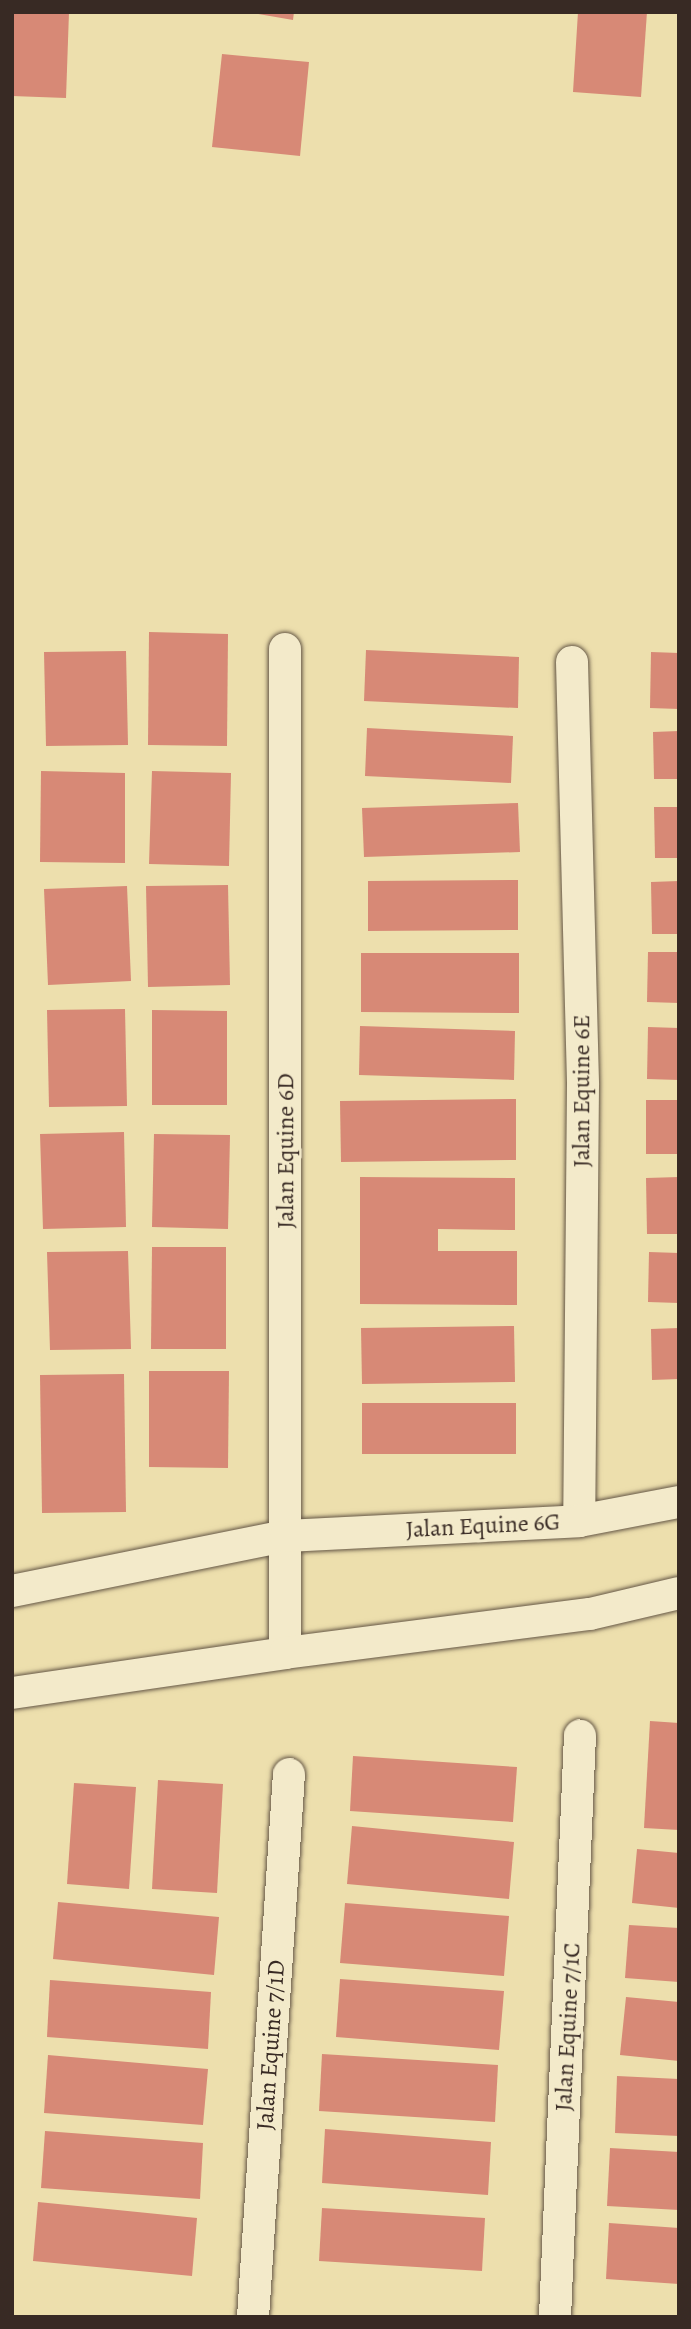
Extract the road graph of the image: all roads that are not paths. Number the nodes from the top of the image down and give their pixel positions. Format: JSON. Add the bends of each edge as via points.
{"nodes":[{"id":1,"x":285,"y":649,"type":"dead end"},
{"id":2,"x":572,"y":662,"type":"dead end"},
{"id":3,"x":679,"y":1502,"type":"edge"},
{"id":4,"x":579,"y":1521,"type":"junction"},
{"id":5,"x":286,"y":1536,"type":"junction"},
{"id":6,"x":12,"y":1591,"type":"edge"},
{"id":7,"x":679,"y":1593,"type":"edge"},
{"id":8,"x":285,"y":1653,"type":"junction"},
{"id":9,"x":12,"y":1693,"type":"edge"},
{"id":10,"x":580,"y":1736,"type":"dead end"},
{"id":11,"x":289,"y":1774,"type":"dead end"},
{"id":12,"x":253,"y":2317,"type":"edge"},
{"id":13,"x":555,"y":2317,"type":"edge"}],
"edges":[{"from":1,"to":5,"type":"street","name":"Jalan Equine 6D"},
{"from":2,"to":4,"type":"street","name":"Jalan Equine 6E","via":[[583,1085]]},
{"from":3,"to":4,"type":"street","name":"Jalan Equine 6G"},
{"from":4,"to":5,"type":"street","name":"Jalan Equine 6G"},
{"from":5,"to":6,"type":"street","name":"Jalan Equine 6G"},
{"from":5,"to":8,"type":"street","name":"Jalan Equine 6D"},
{"from":7,"to":8,"type":"street","via":[[590,1614]]},
{"from":8,"to":9,"type":"street"},
{"from":10,"to":13,"type":"street","name":"Jalan Equine 7/1C"},
{"from":11,"to":12,"type":"street","name":"Jalan Equine 7/1D"}]}
